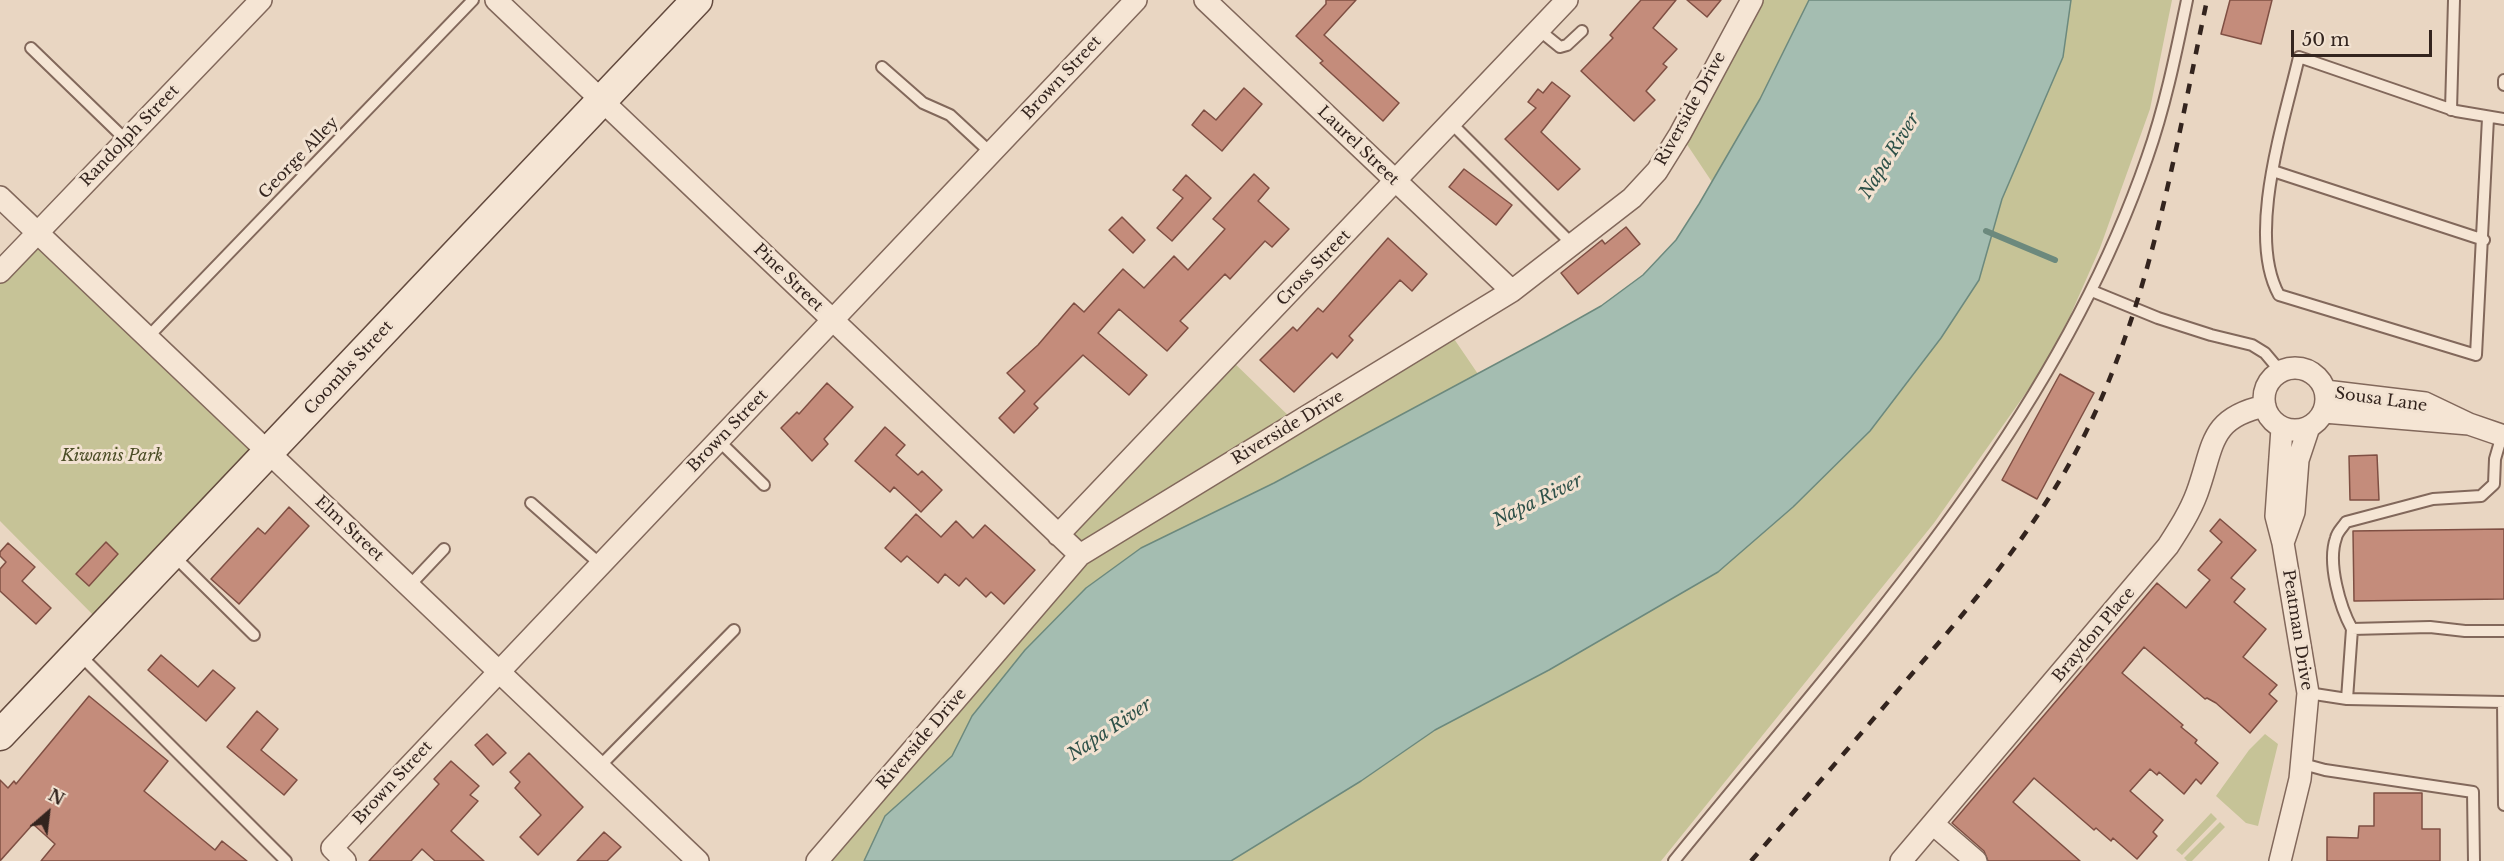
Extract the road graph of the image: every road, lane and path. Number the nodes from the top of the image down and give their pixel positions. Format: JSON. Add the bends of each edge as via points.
{"nodes":[{"id":1,"x":261,"y":0,"type":"edge"},
{"id":2,"x":473,"y":0,"type":"edge"},
{"id":3,"x":496,"y":0,"type":"edge"},
{"id":4,"x":697,"y":0,"type":"edge"},
{"id":5,"x":1136,"y":0,"type":"edge"},
{"id":6,"x":1205,"y":0,"type":"edge"},
{"id":7,"x":1568,"y":0,"type":"edge"},
{"id":8,"x":1752,"y":0,"type":"edge"},
{"id":9,"x":2187,"y":0,"type":"edge"},
{"id":10,"x":2454,"y":0,"type":"edge"},
{"id":11,"x":1539,"y":30,"type":"junction"},
{"id":12,"x":1582,"y":31,"type":"dead end"},
{"id":13,"x":31,"y":48,"type":"dead end"},
{"id":14,"x":882,"y":67,"type":"dead end"},
{"id":15,"x":2504,"y":80,"type":"edge"},
{"id":16,"x":2504,"y":85,"type":"edge"},
{"id":17,"x":602,"y":100,"type":"junction"},
{"id":18,"x":2451,"y":110,"type":"junction"},
{"id":19,"x":2488,"y":118,"type":"junction"},
{"id":20,"x":2504,"y":119,"type":"edge"},
{"id":21,"x":1451,"y":123,"type":"junction"},
{"id":22,"x":126,"y":140,"type":"junction"},
{"id":23,"x":991,"y":153,"type":"junction"},
{"id":24,"x":2273,"y":171,"type":"junction"},
{"id":25,"x":1396,"y":182,"type":"junction"},
{"id":26,"x":0,"y":197,"type":"edge"},
{"id":27,"x":38,"y":232,"type":"junction"},
{"id":28,"x":2484,"y":240,"type":"junction"},
{"id":29,"x":1573,"y":245,"type":"junction"},
{"id":30,"x":0,"y":272,"type":"edge"},
{"id":31,"x":1512,"y":291,"type":"junction"},
{"id":32,"x":2092,"y":291,"type":"junction"},
{"id":33,"x":833,"y":321,"type":"junction"},
{"id":34,"x":148,"y":337,"type":"junction"},
{"id":35,"x":2281,"y":372,"type":"junction"},
{"id":36,"x":2265,"y":406,"type":"junction"},
{"id":37,"x":2319,"y":410,"type":"junction"},
{"id":38,"x":2282,"y":428,"type":"junction"},
{"id":39,"x":2503,"y":435,"type":"edge"},
{"id":40,"x":718,"y":441,"type":"junction"},
{"id":41,"x":269,"y":453,"type":"junction"},
{"id":42,"x":764,"y":485,"type":"dead end"},
{"id":43,"x":531,"y":503,"type":"dead end"},
{"id":44,"x":1058,"y":535,"type":"junction"},
{"id":45,"x":2283,"y":543,"type":"junction"},
{"id":46,"x":444,"y":549,"type":"dead end"},
{"id":47,"x":172,"y":554,"type":"junction"},
{"id":48,"x":1080,"y":555,"type":"junction"},
{"id":49,"x":600,"y":564,"type":"junction"},
{"id":50,"x":410,"y":585,"type":"junction"},
{"id":51,"x":2352,"y":629,"type":"junction"},
{"id":52,"x":734,"y":630,"type":"dead end"},
{"id":53,"x":2504,"y":631,"type":"edge"},
{"id":54,"x":254,"y":635,"type":"dead end"},
{"id":55,"x":78,"y":653,"type":"junction"},
{"id":56,"x":499,"y":669,"type":"junction"},
{"id":57,"x":2308,"y":693,"type":"junction"},
{"id":58,"x":2347,"y":699,"type":"junction"},
{"id":59,"x":2503,"y":702,"type":"edge"},
{"id":60,"x":0,"y":735,"type":"edge"},
{"id":61,"x":2303,"y":764,"type":"junction"},
{"id":62,"x":600,"y":766,"type":"junction"},
{"id":63,"x":2504,"y":805,"type":"edge"},
{"id":64,"x":1933,"y":824,"type":"junction"},
{"id":65,"x":2280,"y":860,"type":"edge"},
{"id":66,"x":286,"y":861,"type":"edge"},
{"id":67,"x":345,"y":861,"type":"edge"},
{"id":68,"x":698,"y":861,"type":"edge"},
{"id":69,"x":817,"y":861,"type":"edge"},
{"id":70,"x":1674,"y":861,"type":"edge"},
{"id":71,"x":1901,"y":861,"type":"edge"},
{"id":72,"x":1977,"y":861,"type":"edge"},
{"id":73,"x":2474,"y":861,"type":"edge"}],
"edges":[{"from":1,"to":22,"type":"street","name":"Randolph Street"},
{"from":2,"to":34,"type":"lane","name":"George Alley"},
{"from":3,"to":17,"type":"street","name":"Pine Street"},
{"from":4,"to":17,"type":"street","name":"Coombs Street"},
{"from":5,"to":23,"type":"street","name":"Brown Street"},
{"from":6,"to":25,"type":"street","name":"Laurel Street"},
{"from":7,"to":11,"type":"street","name":"Cross Street"},
{"from":8,"to":29,"type":"street","name":"Riverside Drive","via":[[1657,171],[1632,198]]},
{"from":9,"to":32,"type":"lane","via":[[2148,158]]},
{"from":10,"to":18,"type":"lane"},
{"from":11,"to":12,"type":"lane","via":[[1560,47]]},
{"from":11,"to":21,"type":"street","name":"Cross Street"},
{"from":13,"to":22,"type":"lane"},
{"from":14,"to":23,"type":"lane","via":[[922,103],[950,115]]},
{"from":15,"to":16,"type":"lane"},
{"from":17,"to":33,"type":"street","name":"Pine Street"},
{"from":17,"to":41,"type":"street","name":"Coombs Street"},
{"from":18,"to":19,"type":"lane"},
{"from":18,"to":24,"type":"lane","via":[[2299,57]]},
{"from":19,"to":20,"type":"lane"},
{"from":19,"to":28,"type":"lane"},
{"from":21,"to":25,"type":"street","name":"Cross Street"},
{"from":21,"to":29,"type":"lane"},
{"from":22,"to":27,"type":"street","name":"Randolph Street"},
{"from":23,"to":33,"type":"street","name":"Brown Street"},
{"from":24,"to":28,"type":"lane"},
{"from":24,"to":28,"type":"lane","via":[[2264,241],[2271,280],[2279,295],[2476,355]]},
{"from":25,"to":31,"type":"street","name":"Laurel Street"},
{"from":25,"to":44,"type":"street","name":"Cross Street"},
{"from":26,"to":27,"type":"street","name":"Elm Street"},
{"from":27,"to":30,"type":"street","name":"Randolph Street"},
{"from":27,"to":34,"type":"street","name":"Elm Street"},
{"from":29,"to":31,"type":"street","name":"Riverside Drive"},
{"from":31,"to":48,"type":"street","name":"Riverside Drive"},
{"from":32,"to":35,"type":"lane","via":[[2158,318],[2252,345],[2265,353]]},
{"from":32,"to":70,"type":"lane","via":[[2039,387],[1973,489]]},
{"from":33,"to":40,"type":"street","name":"Brown Street"},
{"from":33,"to":44,"type":"street","name":"Pine Street"},
{"from":34,"to":41,"type":"street","name":"Elm Street"},
{"from":35,"to":36,"type":"street","via":[[2267,386]]},
{"from":35,"to":37,"type":"street","via":[[2299,369],[2315,376]]},
{"from":36,"to":38,"type":"street","via":[[2271,419]]},
{"from":36,"to":64,"type":"street","name":"Braydon Place","via":[[2245,411],[2223,425],[2211,444],[2192,506],[2168,546]]},
{"from":37,"to":38,"type":"street","via":[[2296,430]]},
{"from":37,"to":39,"type":"street","name":"Sousa Lane","via":[[2469,424]]},
{"from":37,"to":45,"type":"street","name":"Peatman Drive","via":[[2298,460],[2294,513]]},
{"from":38,"to":45,"type":"street","name":"Peatman Drive","via":[[2276,516]]},
{"from":39,"to":51,"type":"lane","via":[[2495,459],[2494,484],[2481,496],[2433,499],[2346,522],[2336,538],[2334,569],[2341,610]]},
{"from":40,"to":42,"type":"lane"},
{"from":40,"to":49,"type":"street","name":"Brown Street"},
{"from":41,"to":47,"type":"street","name":"Coombs Street"},
{"from":41,"to":50,"type":"street","name":"Elm Street"},
{"from":43,"to":49,"type":"lane"},
{"from":44,"to":48,"type":"street","name":"Pine Street"},
{"from":45,"to":57,"type":"street","name":"Peatman Drive"},
{"from":46,"to":50,"type":"lane"},
{"from":47,"to":54,"type":"lane"},
{"from":47,"to":55,"type":"street","name":"Coombs Street"},
{"from":48,"to":69,"type":"street","name":"Riverside Drive"},
{"from":49,"to":56,"type":"street","name":"Brown Street"},
{"from":50,"to":56,"type":"street","name":"Elm Street"},
{"from":51,"to":53,"type":"lane","via":[[2430,627]]},
{"from":51,"to":58,"type":"lane"},
{"from":52,"to":62,"type":"lane"},
{"from":55,"to":60,"type":"street","name":"Coombs Street"},
{"from":55,"to":66,"type":"lane"},
{"from":56,"to":62,"type":"street","name":"Elm Street"},
{"from":56,"to":67,"type":"street","name":"Brown Street","via":[[332,848]]},
{"from":57,"to":58,"type":"lane"},
{"from":57,"to":61,"type":"street","name":"Peatman Drive"},
{"from":58,"to":59,"type":"lane"},
{"from":59,"to":63,"type":"lane"},
{"from":61,"to":65,"type":"street","name":"Peatman Drive"},
{"from":61,"to":73,"type":"lane","via":[[2473,792]]},
{"from":62,"to":68,"type":"street","name":"Elm Street"},
{"from":64,"to":71,"type":"street","name":"Braydon Place"},
{"from":64,"to":72,"type":"street"}]}
